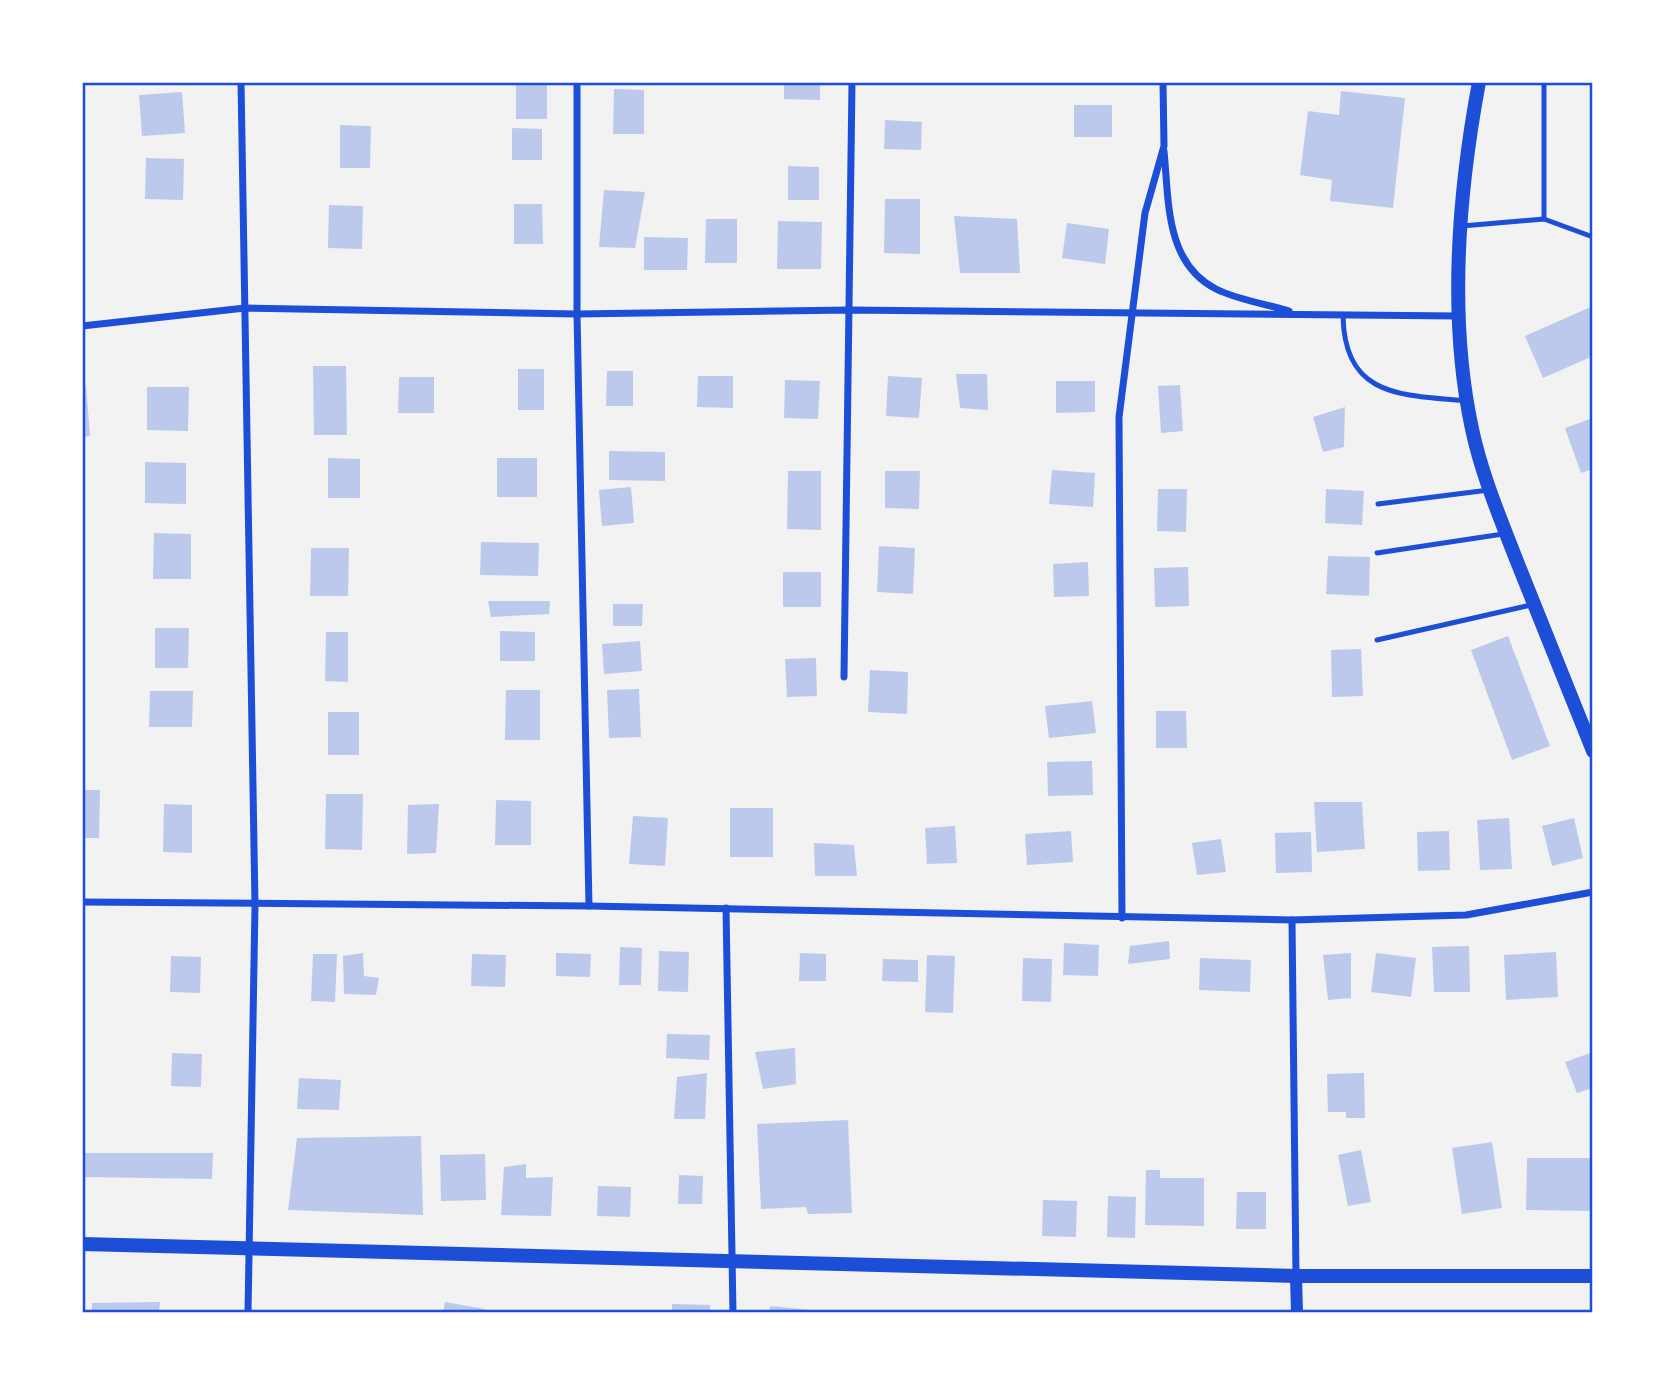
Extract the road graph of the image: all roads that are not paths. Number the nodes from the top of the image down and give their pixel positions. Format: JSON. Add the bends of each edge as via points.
{"nodes":[{"id":1,"x":241,"y":82,"type":"edge"},
{"id":2,"x":577,"y":82,"type":"edge"},
{"id":3,"x":852,"y":82,"type":"edge"},
{"id":4,"x":1163,"y":82,"type":"edge"},
{"id":5,"x":1479,"y":82,"type":"edge"},
{"id":6,"x":1544,"y":82,"type":"edge"},
{"id":7,"x":1164,"y":146,"type":"junction"},
{"id":8,"x":1544,"y":219,"type":"junction"},
{"id":9,"x":1462,"y":226,"type":"junction"},
{"id":10,"x":1593,"y":237,"type":"edge"},
{"id":11,"x":245,"y":308,"type":"junction"},
{"id":12,"x":849,"y":310,"type":"junction"},
{"id":13,"x":1132,"y":312,"type":"junction"},
{"id":14,"x":577,"y":314,"type":"junction"},
{"id":15,"x":1300,"y":314,"type":"junction"},
{"id":16,"x":1343,"y":315,"type":"junction"},
{"id":17,"x":1459,"y":316,"type":"junction"},
{"id":18,"x":82,"y":326,"type":"edge"},
{"id":19,"x":1467,"y":401,"type":"junction"},
{"id":20,"x":1489,"y":490,"type":"junction"},
{"id":21,"x":1378,"y":504,"type":"dead end"},
{"id":22,"x":1506,"y":533,"type":"junction"},
{"id":23,"x":1377,"y":553,"type":"dead end"},
{"id":24,"x":1534,"y":605,"type":"junction"},
{"id":25,"x":1377,"y":640,"type":"dead end"},
{"id":26,"x":844,"y":677,"type":"dead end"},
{"id":27,"x":1593,"y":751,"type":"edge"},
{"id":28,"x":1593,"y":892,"type":"edge"},
{"id":29,"x":82,"y":902,"type":"edge"},
{"id":30,"x":255,"y":905,"type":"junction"},
{"id":31,"x":589,"y":906,"type":"junction"},
{"id":32,"x":726,"y":908,"type":"junction"},
{"id":33,"x":1122,"y":918,"type":"junction"},
{"id":34,"x":1292,"y":920,"type":"junction"},
{"id":35,"x":82,"y":1244,"type":"edge"},
{"id":36,"x":249,"y":1249,"type":"junction"},
{"id":37,"x":731,"y":1262,"type":"junction"},
{"id":38,"x":1296,"y":1276,"type":"junction"},
{"id":39,"x":1593,"y":1276,"type":"edge"},
{"id":40,"x":248,"y":1313,"type":"edge"},
{"id":41,"x":733,"y":1313,"type":"edge"},
{"id":42,"x":1297,"y":1313,"type":"edge"}],
"edges":[{"from":1,"to":11,"type":"street"},
{"from":2,"to":14,"type":"street"},
{"from":3,"to":12,"type":"street"},
{"from":4,"to":7,"type":"street"},
{"from":5,"to":9,"type":"main road","via":[[1465,155]]},
{"from":6,"to":8,"type":"lane"},
{"from":7,"to":13,"type":"street","via":[[1145,213]]},
{"from":7,"to":15,"type":"street","via":[[1178,253],[1194,276],[1218,290]]},
{"from":8,"to":9,"type":"lane"},
{"from":8,"to":10,"type":"lane"},
{"from":9,"to":17,"type":"main road"},
{"from":11,"to":14,"type":"street"},
{"from":11,"to":18,"type":"street"},
{"from":11,"to":30,"type":"street"},
{"from":12,"to":13,"type":"street"},
{"from":12,"to":14,"type":"street"},
{"from":12,"to":26,"type":"street"},
{"from":13,"to":15,"type":"street"},
{"from":13,"to":33,"type":"street","via":[[1119,417]]},
{"from":14,"to":31,"type":"street"},
{"from":15,"to":16,"type":"street"},
{"from":16,"to":17,"type":"street"},
{"from":16,"to":19,"type":"lane","via":[[1343,337],[1355,363],[1377,388]]},
{"from":17,"to":19,"type":"main road"},
{"from":19,"to":20,"type":"main road"},
{"from":20,"to":21,"type":"lane"},
{"from":20,"to":22,"type":"main road"},
{"from":22,"to":23,"type":"lane"},
{"from":22,"to":24,"type":"main road"},
{"from":24,"to":25,"type":"lane"},
{"from":24,"to":27,"type":"main road"},
{"from":28,"to":34,"type":"street","via":[[1466,915]]},
{"from":29,"to":30,"type":"street"},
{"from":30,"to":31,"type":"street"},
{"from":30,"to":36,"type":"street"},
{"from":31,"to":32,"type":"street"},
{"from":32,"to":33,"type":"street"},
{"from":32,"to":37,"type":"street"},
{"from":33,"to":34,"type":"street"},
{"from":34,"to":38,"type":"street"},
{"from":35,"to":36,"type":"main road"},
{"from":36,"to":37,"type":"main road"},
{"from":36,"to":40,"type":"street"},
{"from":37,"to":38,"type":"main road"},
{"from":37,"to":41,"type":"street"},
{"from":38,"to":39,"type":"main road"},
{"from":38,"to":42,"type":"street"}]}
